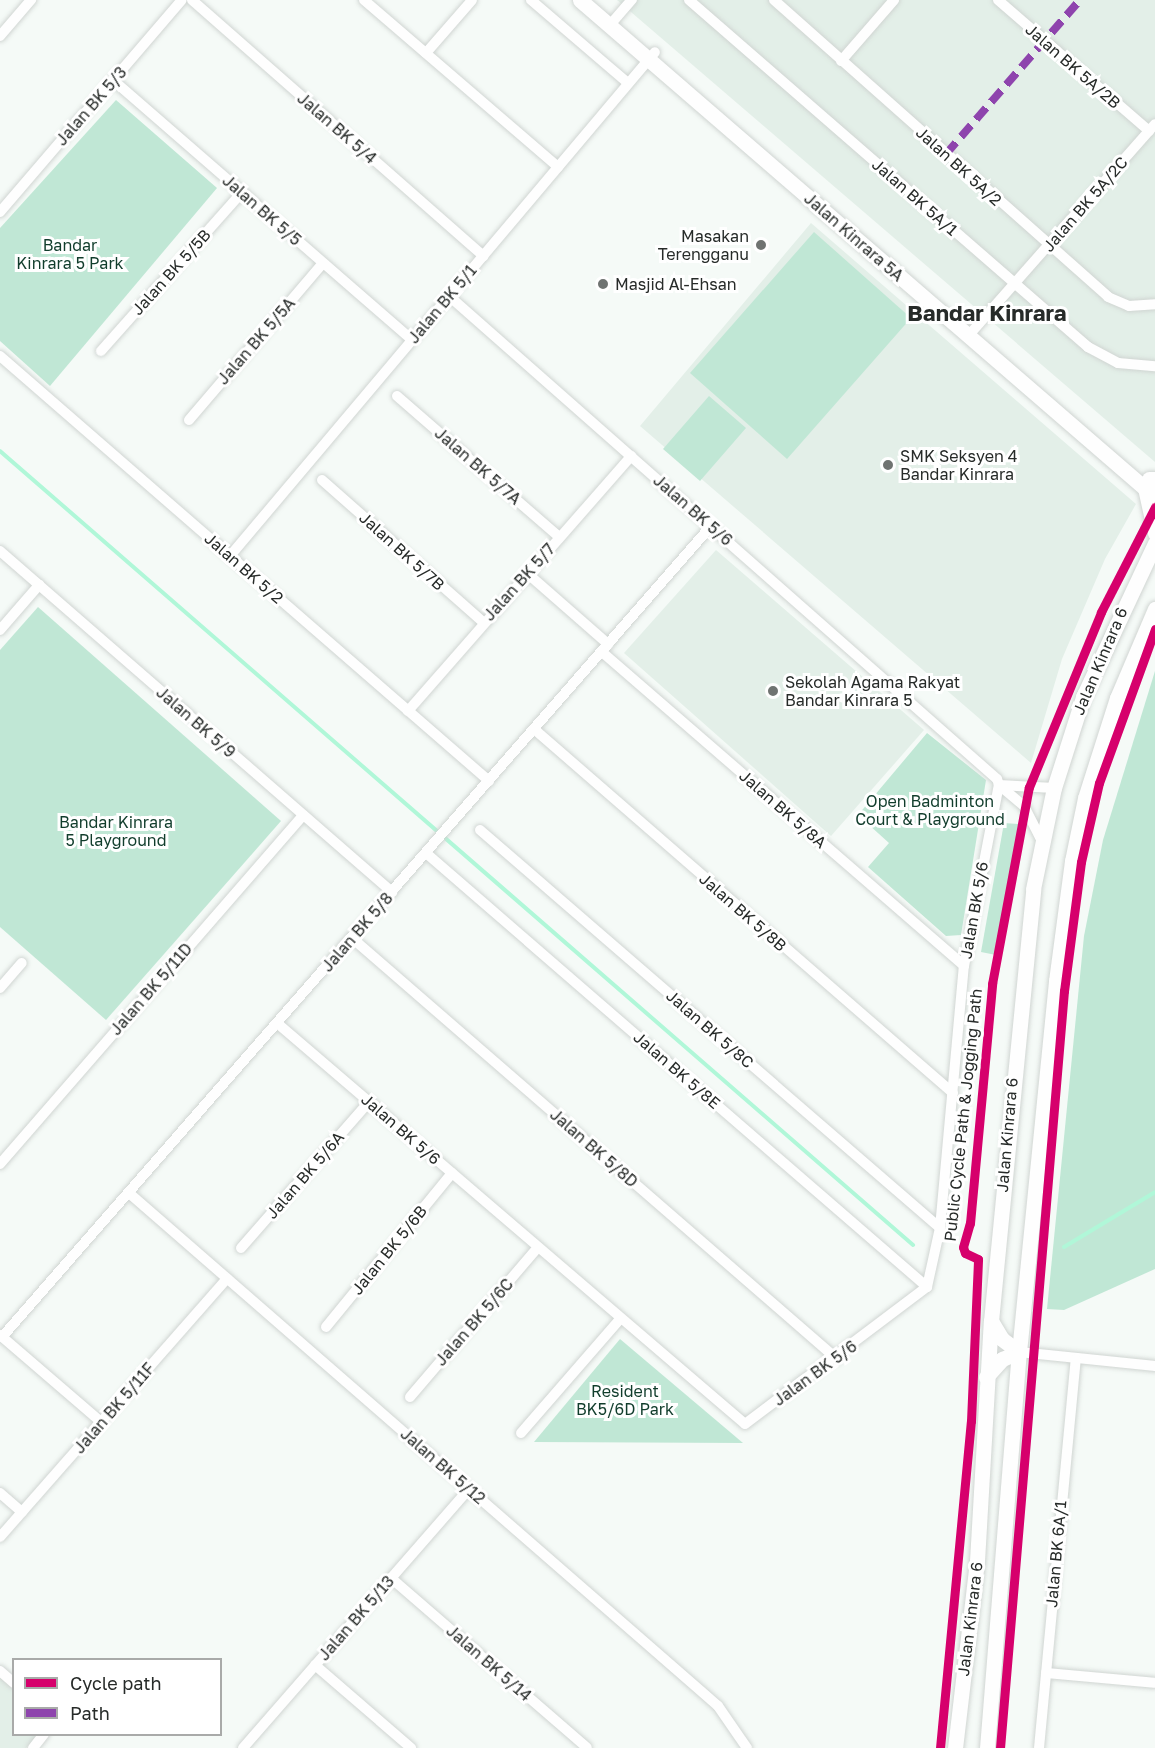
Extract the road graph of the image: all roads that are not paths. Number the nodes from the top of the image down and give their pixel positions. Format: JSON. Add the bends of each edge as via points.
{"nodes":[{"id":1,"x":31,"y":0,"type":"edge"},
{"id":2,"x":182,"y":0,"type":"edge"},
{"id":3,"x":192,"y":0,"type":"edge"},
{"id":4,"x":364,"y":0,"type":"edge"},
{"id":5,"x":472,"y":0,"type":"edge"},
{"id":6,"x":531,"y":0,"type":"edge"},
{"id":7,"x":580,"y":0,"type":"edge"},
{"id":8,"x":596,"y":0,"type":"edge"},
{"id":9,"x":632,"y":0,"type":"edge"},
{"id":10,"x":688,"y":0,"type":"edge"},
{"id":11,"x":774,"y":0,"type":"edge"},
{"id":12,"x":894,"y":0,"type":"edge"},
{"id":13,"x":998,"y":0,"type":"edge"},
{"id":14,"x":613,"y":22,"type":"junction"},
{"id":15,"x":0,"y":36,"type":"edge"},
{"id":16,"x":426,"y":53,"type":"junction"},
{"id":17,"x":651,"y":56,"type":"junction"},
{"id":18,"x":841,"y":61,"type":"junction"},
{"id":19,"x":113,"y":80,"type":"junction"},
{"id":20,"x":628,"y":83,"type":"junction"},
{"id":21,"x":1152,"y":128,"type":"edge"},
{"id":22,"x":558,"y":167,"type":"junction"},
{"id":23,"x":242,"y":192,"type":"junction"},
{"id":24,"x":0,"y":212,"type":"edge"},
{"id":25,"x":1049,"y":246,"type":"junction"},
{"id":26,"x":483,"y":256,"type":"junction"},
{"id":27,"x":323,"y":263,"type":"junction"},
{"id":28,"x":1014,"y":283,"type":"junction"},
{"id":29,"x":449,"y":296,"type":"junction"},
{"id":30,"x":1155,"y":304,"type":"edge"},
{"id":31,"x":972,"y":332,"type":"junction"},
{"id":32,"x":412,"y":340,"type":"junction"},
{"id":33,"x":100,"y":351,"type":"dead end"},
{"id":34,"x":0,"y":356,"type":"edge"},
{"id":35,"x":1155,"y":366,"type":"edge"},
{"id":36,"x":397,"y":396,"type":"dead end"},
{"id":37,"x":189,"y":420,"type":"dead end"},
{"id":38,"x":631,"y":456,"type":"junction"},
{"id":39,"x":322,"y":480,"type":"dead end"},
{"id":40,"x":1152,"y":485,"type":"edge"},
{"id":41,"x":711,"y":526,"type":"junction"},
{"id":42,"x":1155,"y":533,"type":"edge"},
{"id":43,"x":559,"y":537,"type":"junction"},
{"id":44,"x":1155,"y":543,"type":"edge"},
{"id":45,"x":0,"y":551,"type":"edge"},
{"id":46,"x":230,"y":556,"type":"junction"},
{"id":47,"x":527,"y":573,"type":"junction"},
{"id":48,"x":39,"y":585,"type":"junction"},
{"id":49,"x":1155,"y":609,"type":"edge"},
{"id":50,"x":483,"y":622,"type":"junction"},
{"id":51,"x":0,"y":630,"type":"edge"},
{"id":52,"x":605,"y":648,"type":"junction"},
{"id":53,"x":408,"y":711,"type":"junction"},
{"id":54,"x":534,"y":729,"type":"junction"},
{"id":55,"x":489,"y":781,"type":"junction"},
{"id":56,"x":999,"y":785,"type":"junction"},
{"id":57,"x":1054,"y":788,"type":"junction"},
{"id":58,"x":303,"y":814,"type":"junction"},
{"id":59,"x":480,"y":830,"type":"dead end"},
{"id":60,"x":1042,"y":841,"type":"junction"},
{"id":61,"x":426,"y":853,"type":"junction"},
{"id":62,"x":392,"y":892,"type":"junction"},
{"id":63,"x":352,"y":938,"type":"junction"},
{"id":64,"x":22,"y":963,"type":"dead end"},
{"id":65,"x":964,"y":966,"type":"junction"},
{"id":66,"x":0,"y":988,"type":"edge"},
{"id":67,"x":277,"y":1023,"type":"junction"},
{"id":68,"x":953,"y":1093,"type":"junction"},
{"id":69,"x":369,"y":1102,"type":"junction"},
{"id":70,"x":0,"y":1164,"type":"edge"},
{"id":71,"x":452,"y":1173,"type":"junction"},
{"id":72,"x":129,"y":1193,"type":"junction"},
{"id":73,"x":940,"y":1228,"type":"junction"},
{"id":74,"x":538,"y":1247,"type":"junction"},
{"id":75,"x":241,"y":1248,"type":"dead end"},
{"id":76,"x":227,"y":1279,"type":"junction"},
{"id":77,"x":927,"y":1287,"type":"junction"},
{"id":78,"x":621,"y":1318,"type":"junction"},
{"id":79,"x":991,"y":1321,"type":"junction"},
{"id":80,"x":326,"y":1327,"type":"dead end"},
{"id":81,"x":1,"y":1336,"type":"edge"},
{"id":82,"x":1019,"y":1352,"type":"junction"},
{"id":83,"x":837,"y":1359,"type":"junction"},
{"id":84,"x":1076,"y":1360,"type":"junction"},
{"id":85,"x":1155,"y":1366,"type":"edge"},
{"id":86,"x":986,"y":1377,"type":"junction"},
{"id":87,"x":410,"y":1397,"type":"dead end"},
{"id":88,"x":101,"y":1422,"type":"junction"},
{"id":89,"x":521,"y":1433,"type":"dead end"},
{"id":90,"x":469,"y":1489,"type":"junction"},
{"id":91,"x":0,"y":1493,"type":"edge"},
{"id":92,"x":22,"y":1512,"type":"junction"},
{"id":93,"x":0,"y":1537,"type":"edge"},
{"id":94,"x":391,"y":1578,"type":"junction"},
{"id":95,"x":315,"y":1665,"type":"junction"},
{"id":96,"x":0,"y":1671,"type":"edge"},
{"id":97,"x":1046,"y":1673,"type":"junction"},
{"id":98,"x":12,"y":1681,"type":"edge"},
{"id":99,"x":1155,"y":1683,"type":"edge"},
{"id":100,"x":42,"y":1736,"type":"edge"},
{"id":101,"x":33,"y":1748,"type":"edge"},
{"id":102,"x":243,"y":1748,"type":"edge"},
{"id":103,"x":411,"y":1748,"type":"edge"},
{"id":104,"x":587,"y":1748,"type":"edge"},
{"id":105,"x":747,"y":1748,"type":"edge"},
{"id":106,"x":955,"y":1748,"type":"edge"},
{"id":107,"x":987,"y":1748,"type":"edge"},
{"id":108,"x":1039,"y":1748,"type":"edge"}],
"edges":[{"from":1,"to":15,"type":"street"},
{"from":2,"to":19,"type":"street","name":"Jalan BK 5/3"},
{"from":3,"to":26,"type":"street","name":"Jalan BK 5/4"},
{"from":4,"to":16,"type":"street"},
{"from":5,"to":16,"type":"street"},
{"from":6,"to":20,"type":"street"},
{"from":7,"to":14,"type":"main road","name":"Jalan Kinrara 5A"},
{"from":8,"to":14,"type":"main road","name":"Jalan Kinrara 5A"},
{"from":9,"to":14,"type":"street"},
{"from":10,"to":28,"type":"street","name":"Jalan BK 5A/1"},
{"from":11,"to":18,"type":"street","name":"Jalan BK 5A/2"},
{"from":12,"to":18,"type":"street"},
{"from":13,"to":21,"type":"street","name":"Jalan BK 5A/2B"},
{"from":14,"to":17,"type":"main road","name":"Jalan Kinrara 5A"},
{"from":16,"to":22,"type":"street"},
{"from":17,"to":20,"type":"street","name":"Jalan BK 5/1"},
{"from":17,"to":31,"type":"main road","name":"Jalan Kinrara 5A"},
{"from":18,"to":25,"type":"street","name":"Jalan BK 5A/2"},
{"from":19,"to":23,"type":"street","name":"Jalan BK 5/5"},
{"from":19,"to":24,"type":"street","name":"Jalan BK 5/3"},
{"from":20,"to":22,"type":"street","name":"Jalan BK 5/1"},
{"from":21,"to":25,"type":"street","name":"Jalan BK 5A/2C"},
{"from":22,"to":26,"type":"street","name":"Jalan BK 5/1"},
{"from":23,"to":27,"type":"street","name":"Jalan BK 5/5"},
{"from":23,"to":33,"type":"street","name":"Jalan BK 5/5B"},
{"from":25,"to":28,"type":"street","name":"Jalan BK 5A/2C"},
{"from":25,"to":30,"type":"street","name":"Jalan BK 5A/2","via":[[1118,304]]},
{"from":26,"to":29,"type":"street","name":"Jalan BK 5/1"},
{"from":27,"to":32,"type":"street","name":"Jalan BK 5/5"},
{"from":27,"to":37,"type":"street","name":"Jalan BK 5/5A"},
{"from":28,"to":31,"type":"street","name":"Jalan BK 5A/2C"},
{"from":28,"to":35,"type":"street","name":"Jalan BK 5A/1","via":[[1101,356],[1130,366]]},
{"from":29,"to":32,"type":"street","name":"Jalan BK 5/1"},
{"from":29,"to":38,"type":"street","name":"Jalan BK 5/6"},
{"from":31,"to":40,"type":"main road","name":"Jalan Kinrara 5A"},
{"from":32,"to":46,"type":"street","name":"Jalan BK 5/1"},
{"from":34,"to":46,"type":"street","name":"Jalan BK 5/2"},
{"from":36,"to":43,"type":"street","name":"Jalan BK 5/7A"},
{"from":38,"to":41,"type":"street","name":"Jalan BK 5/6"},
{"from":38,"to":43,"type":"street","name":"Jalan BK 5/7"},
{"from":39,"to":50,"type":"street","name":"Jalan BK 5/7B"},
{"from":40,"to":42,"type":"main road"},
{"from":41,"to":52,"type":"street","name":"Jalan BK 5/8"},
{"from":41,"to":56,"type":"street","name":"Jalan BK 5/6","via":[[992,772]]},
{"from":43,"to":47,"type":"street","name":"Jalan BK 5/7"},
{"from":44,"to":57,"type":"main road","name":"Jalan Kinrara 6","via":[[1103,646]]},
{"from":45,"to":48,"type":"street","name":"Jalan BK 5/9"},
{"from":46,"to":53,"type":"street","name":"Jalan BK 5/2"},
{"from":47,"to":50,"type":"street","name":"Jalan BK 5/7"},
{"from":47,"to":52,"type":"street","name":"Jalan BK 5/8A"},
{"from":48,"to":51,"type":"street"},
{"from":48,"to":58,"type":"street","name":"Jalan BK 5/9"},
{"from":49,"to":82,"type":"main road","name":"Jalan Kinrara 6","via":[[1117,698],[1085,798],[1072,861],[1056,981]]},
{"from":50,"to":53,"type":"street","name":"Jalan BK 5/7"},
{"from":52,"to":54,"type":"street","name":"Jalan BK 5/8"},
{"from":52,"to":65,"type":"street","name":"Jalan BK 5/8A"},
{"from":53,"to":55,"type":"street","name":"Jalan BK 5/2"},
{"from":54,"to":55,"type":"street","name":"Jalan BK 5/8"},
{"from":54,"to":68,"type":"street","name":"Jalan BK 5/8B"},
{"from":55,"to":61,"type":"street","name":"Jalan BK 5/8"},
{"from":56,"to":57,"type":"street"},
{"from":56,"to":60,"type":"street","via":[[1024,806]]},
{"from":56,"to":65,"type":"street","name":"Jalan BK 5/6"},
{"from":57,"to":60,"type":"main road","name":"Jalan Kinrara 6"},
{"from":58,"to":62,"type":"street","name":"Jalan BK 5/9"},
{"from":58,"to":70,"type":"street","name":"Jalan BK 5/11D"},
{"from":59,"to":73,"type":"street","name":"Jalan BK 5/8C"},
{"from":60,"to":79,"type":"main road","name":"Jalan Kinrara 6","via":[[1016,1030]]},
{"from":61,"to":62,"type":"street","name":"Jalan BK 5/8"},
{"from":61,"to":77,"type":"street","name":"Jalan BK 5/8E"},
{"from":62,"to":63,"type":"street","name":"Jalan BK 5/8"},
{"from":63,"to":67,"type":"street","name":"Jalan BK 5/8"},
{"from":63,"to":83,"type":"street","name":"Jalan BK 5/8D"},
{"from":64,"to":66,"type":"street"},
{"from":65,"to":68,"type":"street","name":"Jalan BK 5/6"},
{"from":67,"to":69,"type":"street","name":"Jalan BK 5/6"},
{"from":67,"to":72,"type":"street","name":"Jalan BK 5/8"},
{"from":68,"to":73,"type":"street","name":"Jalan BK 5/6"},
{"from":69,"to":71,"type":"street","name":"Jalan BK 5/6"},
{"from":69,"to":75,"type":"street","name":"Jalan BK 5/6A"},
{"from":71,"to":74,"type":"street","name":"Jalan BK 5/6"},
{"from":71,"to":80,"type":"street","name":"Jalan BK 5/6B"},
{"from":72,"to":76,"type":"street","name":"Jalan BK 5/12"},
{"from":72,"to":81,"type":"street","name":"Jalan BK 5/8"},
{"from":73,"to":77,"type":"street","name":"Jalan BK 5/6"},
{"from":74,"to":78,"type":"street","name":"Jalan BK 5/6"},
{"from":74,"to":87,"type":"street","name":"Jalan BK 5/6C"},
{"from":76,"to":88,"type":"street","name":"Jalan BK 5/11F"},
{"from":76,"to":90,"type":"street","name":"Jalan BK 5/12"},
{"from":77,"to":83,"type":"street","name":"Jalan BK 5/6"},
{"from":78,"to":83,"type":"street","name":"Jalan BK 5/6","via":[[745,1424]]},
{"from":78,"to":89,"type":"street"},
{"from":79,"to":82,"type":"main road","via":[[1002,1339]]},
{"from":79,"to":86,"type":"main road","name":"Jalan Kinrara 6"},
{"from":81,"to":88,"type":"street"},
{"from":82,"to":84,"type":"street"},
{"from":82,"to":86,"type":"main road","via":[[1002,1359]]},
{"from":82,"to":107,"type":"main road","name":"Jalan Kinrara 6"},
{"from":84,"to":85,"type":"street"},
{"from":84,"to":97,"type":"street","name":"Jalan BK 6A/1"},
{"from":86,"to":106,"type":"main road","name":"Jalan Kinrara 6","via":[[977,1561]]},
{"from":88,"to":92,"type":"street","name":"Jalan BK 5/11F"},
{"from":90,"to":94,"type":"street","name":"Jalan BK 5/13"},
{"from":90,"to":105,"type":"street","name":"Jalan BK 5/12","via":[[718,1706]]},
{"from":91,"to":92,"type":"street"},
{"from":92,"to":93,"type":"street","name":"Jalan BK 5/11F"},
{"from":94,"to":95,"type":"street","name":"Jalan BK 5/13"},
{"from":94,"to":104,"type":"street","name":"Jalan BK 5/14"},
{"from":95,"to":102,"type":"street","name":"Jalan BK 5/13"},
{"from":95,"to":103,"type":"street"},
{"from":96,"to":98,"type":"street"},
{"from":97,"to":99,"type":"street"},
{"from":97,"to":108,"type":"street","name":"Jalan BK 6A/1"},
{"from":100,"to":101,"type":"street"}]}
